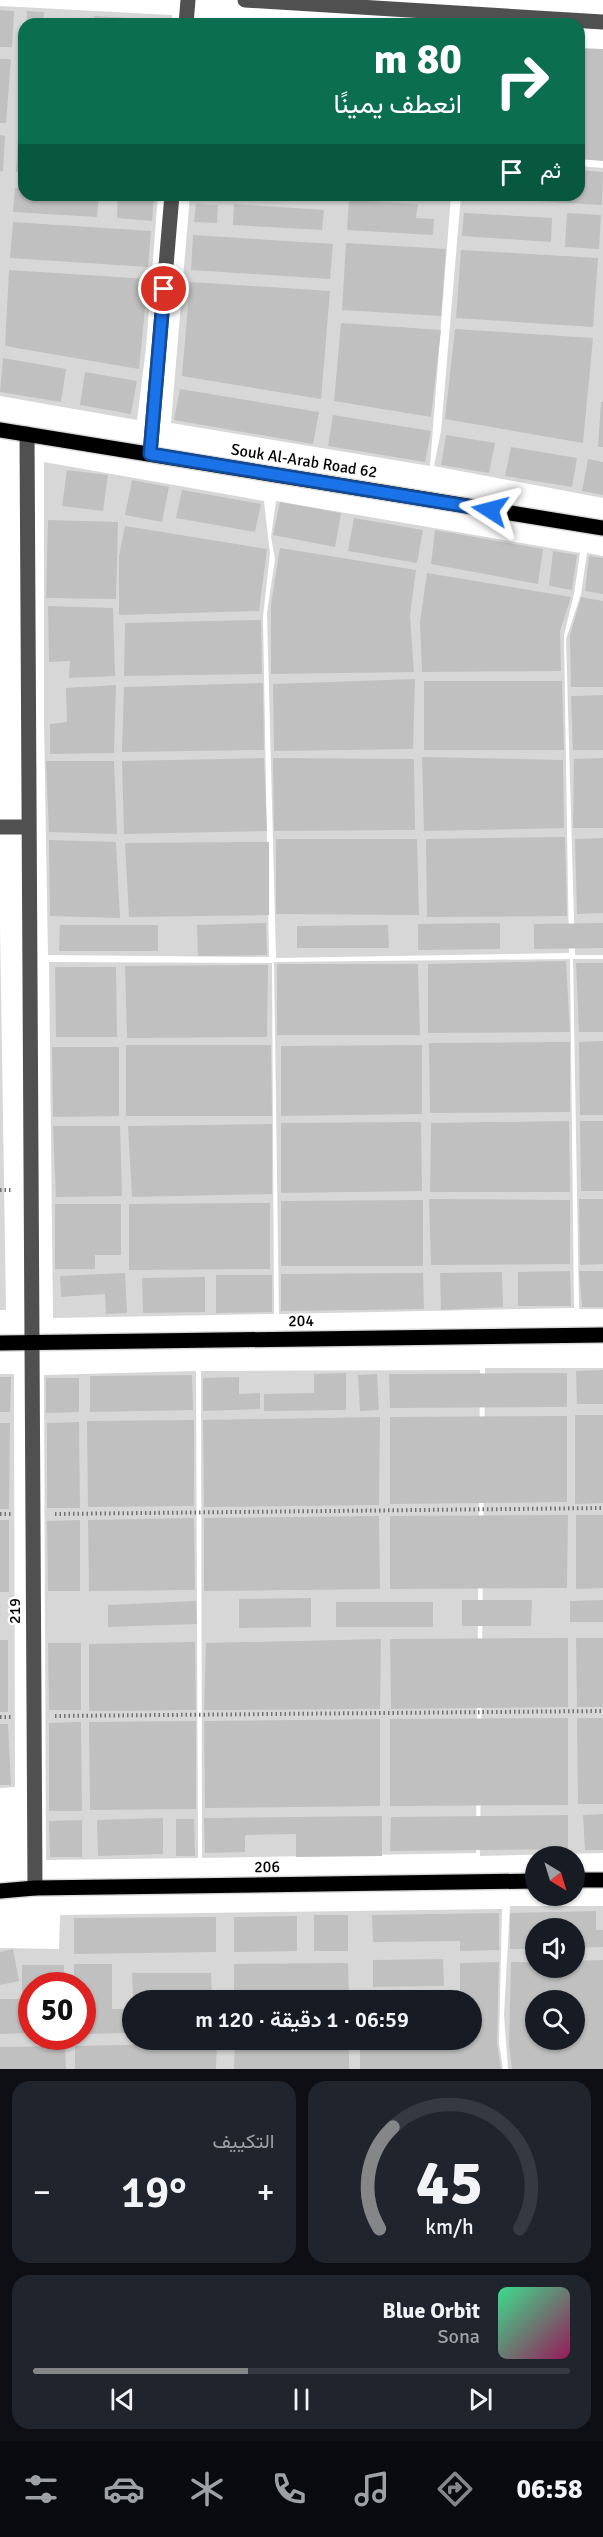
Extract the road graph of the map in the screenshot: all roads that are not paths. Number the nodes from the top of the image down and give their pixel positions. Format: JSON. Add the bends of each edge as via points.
{"nodes":[{"id":1,"x":188,"y":0,"type":"edge"},
{"id":2,"x":245,"y":0,"type":"edge"},
{"id":3,"x":186,"y":18,"type":"edge"},
{"id":4,"x":538,"y":18,"type":"edge"},
{"id":5,"x":585,"y":21,"type":"edge"},
{"id":6,"x":603,"y":22,"type":"edge"},
{"id":7,"x":171,"y":201,"type":"edge"},
{"id":8,"x":0,"y":430,"type":"edge"},
{"id":9,"x":27,"y":434,"type":"junction"},
{"id":10,"x":150,"y":454,"type":"junction"},
{"id":11,"x":603,"y":528,"type":"edge"},
{"id":12,"x":0,"y":827,"type":"edge"},
{"id":13,"x":29,"y":827,"type":"junction"},
{"id":14,"x":603,"y":1335,"type":"edge"},
{"id":15,"x":32,"y":1342,"type":"junction"},
{"id":16,"x":0,"y":1343,"type":"edge"},
{"id":17,"x":585,"y":1880,"type":"edge"},
{"id":18,"x":603,"y":1880,"type":"edge"},
{"id":19,"x":525,"y":1881,"type":"edge"},
{"id":20,"x":35,"y":1888,"type":"junction"},
{"id":21,"x":0,"y":1892,"type":"edge"}],
"edges":[{"from":1,"to":3,"type":"street"},
{"from":2,"to":4,"type":"street"},
{"from":5,"to":6,"type":"street"},
{"from":7,"to":10,"type":"street"},
{"from":8,"to":9,"type":"main road","name":"Souk Al-Arab Road 62"},
{"from":9,"to":10,"type":"main road","name":"Souk Al-Arab Road 62"},
{"from":9,"to":13,"type":"street","name":"219"},
{"from":10,"to":11,"type":"main road","name":"Souk Al-Arab Road 62"},
{"from":12,"to":13,"type":"street"},
{"from":13,"to":15,"type":"street","name":"219"},
{"from":14,"to":15,"type":"main road","name":"204"},
{"from":15,"to":16,"type":"main road","name":"204"},
{"from":15,"to":20,"type":"street","name":"219"},
{"from":17,"to":18,"type":"main road"},
{"from":19,"to":20,"type":"main road","name":"206"},
{"from":20,"to":21,"type":"main road","name":"206"}]}
